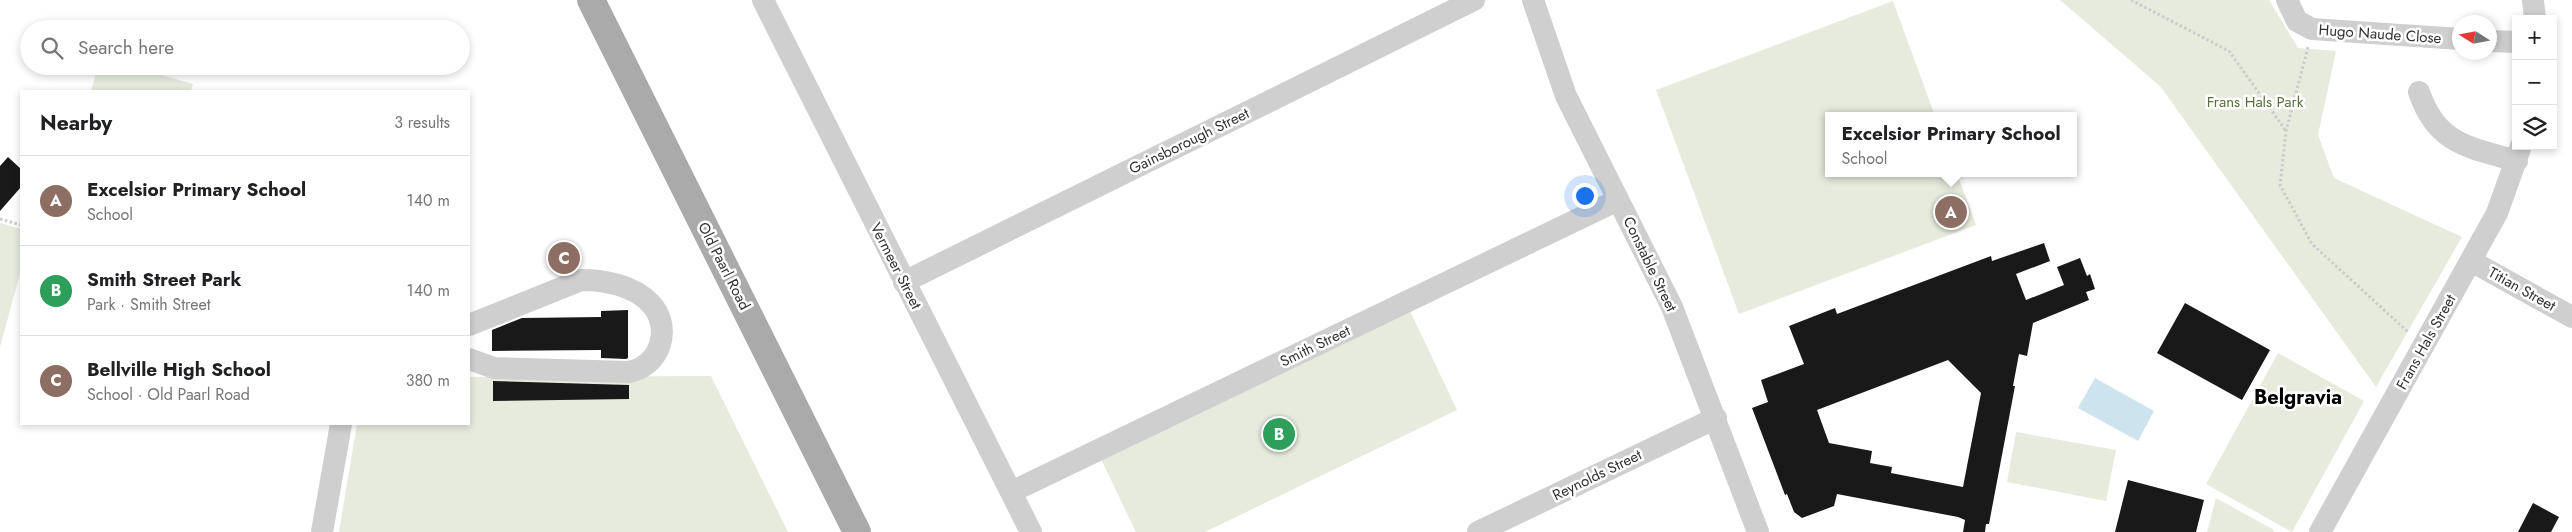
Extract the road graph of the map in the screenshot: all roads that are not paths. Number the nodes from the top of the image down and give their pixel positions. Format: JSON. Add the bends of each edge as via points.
{"nodes":[{"id":1,"x":591,"y":0,"type":"edge"},
{"id":2,"x":1474,"y":0,"type":"edge"},
{"id":3,"x":1533,"y":0,"type":"edge"},
{"id":4,"x":2287,"y":0,"type":"edge"},
{"id":5,"x":2533,"y":0,"type":"edge"},
{"id":6,"x":766,"y":1,"type":"edge"},
{"id":7,"x":2535,"y":15,"type":"edge"},
{"id":8,"x":2452,"y":38,"type":"edge"},
{"id":9,"x":2497,"y":41,"type":"edge"},
{"id":10,"x":2512,"y":42,"type":"edge"},
{"id":11,"x":2419,"y":92,"type":"dead end"},
{"id":12,"x":2519,"y":154,"type":"edge"},
{"id":13,"x":1618,"y":200,"type":"junction"},
{"id":14,"x":2471,"y":261,"type":"junction"},
{"id":15,"x":904,"y":282,"type":"junction"},
{"id":16,"x":2572,"y":317,"type":"edge"},
{"id":17,"x":470,"y":325,"type":"edge"},
{"id":18,"x":470,"y":359,"type":"edge"},
{"id":19,"x":1716,"y":418,"type":"junction"},
{"id":20,"x":341,"y":425,"type":"edge"},
{"id":21,"x":1011,"y":492,"type":"junction"},
{"id":22,"x":1485,"y":530,"type":"edge"},
{"id":23,"x":322,"y":532,"type":"edge"},
{"id":24,"x":857,"y":532,"type":"edge"},
{"id":25,"x":1031,"y":532,"type":"edge"},
{"id":26,"x":1758,"y":532,"type":"edge"},
{"id":27,"x":2320,"y":532,"type":"edge"}],
"edges":[{"from":1,"to":24,"type":"main road","name":"Old Paarl Road"},
{"from":2,"to":15,"type":"street","name":"Gainsborough Street"},
{"from":3,"to":13,"type":"street","name":"Constable Street","via":[[1566,96]]},
{"from":4,"to":8,"type":"street","name":"Hugo Naude Close","via":[[2297,21],[2312,29]]},
{"from":5,"to":7,"type":"street"},
{"from":6,"to":15,"type":"street","name":"Vermeer Street"},
{"from":9,"to":10,"type":"street"},
{"from":11,"to":12,"type":"street","via":[[2425,110],[2445,136],[2470,147]]},
{"from":12,"to":14,"type":"street","name":"Frans Hals Street","via":[[2497,213]]},
{"from":13,"to":19,"type":"street","name":"Constable Street","via":[[1672,307]]},
{"from":13,"to":21,"type":"street","name":"Smith Street"},
{"from":14,"to":16,"type":"street","name":"Titian Street"},
{"from":14,"to":27,"type":"street","name":"Frans Hals Street"},
{"from":15,"to":21,"type":"street","name":"Vermeer Street"},
{"from":17,"to":18,"type":"street","via":[[581,280],[593,280],[617,285],[646,299],[659,317],[661,333],[659,348],[652,361],[637,371],[494,368]]},
{"from":19,"to":22,"type":"street","name":"Reynolds Street"},
{"from":19,"to":26,"type":"street","name":"Constable Street"},
{"from":20,"to":23,"type":"street"},
{"from":21,"to":25,"type":"street","name":"Vermeer Street"}]}
